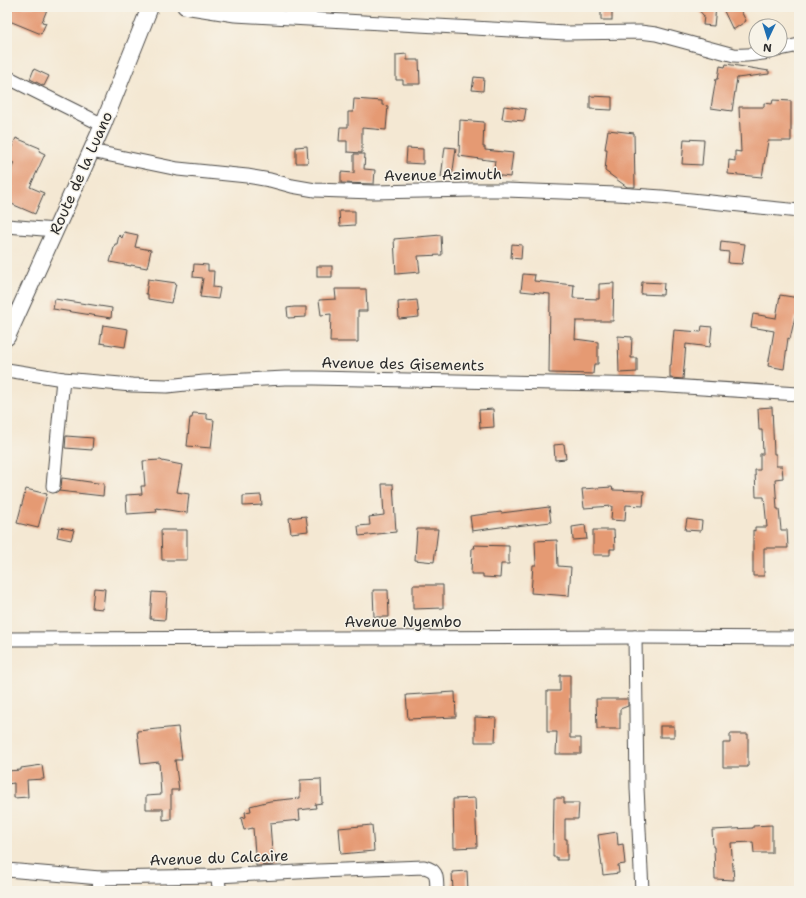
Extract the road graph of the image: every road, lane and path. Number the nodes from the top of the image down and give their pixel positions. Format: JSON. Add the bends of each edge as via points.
{"nodes":[{"id":1,"x":150,"y":7,"type":"edge"},
{"id":2,"x":184,"y":7,"type":"edge"},
{"id":3,"x":799,"y":45,"type":"edge"},
{"id":4,"x":788,"y":48,"type":"edge"},
{"id":5,"x":748,"y":56,"type":"edge"},
{"id":6,"x":7,"y":77,"type":"edge"},
{"id":7,"x":103,"y":125,"type":"junction"},
{"id":8,"x":91,"y":151,"type":"junction"},
{"id":9,"x":799,"y":211,"type":"edge"},
{"id":10,"x":7,"y":226,"type":"edge"},
{"id":11,"x":55,"y":230,"type":"junction"},
{"id":12,"x":7,"y":337,"type":"edge"},
{"id":13,"x":7,"y":370,"type":"edge"},
{"id":14,"x":63,"y":379,"type":"junction"},
{"id":15,"x":799,"y":394,"type":"edge"},
{"id":16,"x":53,"y":486,"type":"dead end"},
{"id":17,"x":635,"y":637,"type":"junction"},
{"id":18,"x":799,"y":638,"type":"edge"},
{"id":19,"x":7,"y":639,"type":"edge"},
{"id":20,"x":7,"y":870,"type":"edge"},
{"id":21,"x":217,"y":876,"type":"junction"},
{"id":22,"x":99,"y":884,"type":"edge"},
{"id":23,"x":220,"y":891,"type":"edge"},
{"id":24,"x":437,"y":891,"type":"edge"},
{"id":25,"x":642,"y":891,"type":"edge"}],
"edges":[{"from":1,"to":7,"type":"street","name":"Route de la Luano"},
{"from":2,"to":5,"type":"street","via":[[235,15],[543,32],[640,32],[734,55]]},
{"from":3,"to":4,"type":"street"},
{"from":6,"to":7,"type":"street"},
{"from":7,"to":8,"type":"street","name":"Route de la Luano"},
{"from":8,"to":9,"type":"street","name":"Avenue Azimuth","via":[[178,169],[247,176],[315,190],[492,190],[617,194]]},
{"from":8,"to":11,"type":"street","name":"Route de la Luano"},
{"from":10,"to":11,"type":"street"},
{"from":11,"to":12,"type":"street","name":"Route de la Luano"},
{"from":13,"to":14,"type":"street","name":"Avenue des Gisements"},
{"from":14,"to":15,"type":"street","name":"Avenue des Gisements","via":[[132,386],[307,378],[654,384]]},
{"from":14,"to":16,"type":"street"},
{"from":17,"to":18,"type":"street","name":"Avenue Nyembo"},
{"from":17,"to":19,"type":"street","name":"Avenue Nyembo"},
{"from":17,"to":25,"type":"street","via":[[637,788]]},
{"from":20,"to":22,"type":"street","name":"Avenue du Calcaire"},
{"from":21,"to":22,"type":"street","name":"Avenue du Calcaire"},
{"from":21,"to":23,"type":"street"},
{"from":21,"to":24,"type":"street","name":"Avenue du Calcaire","via":[[424,867],[435,872]]}]}
